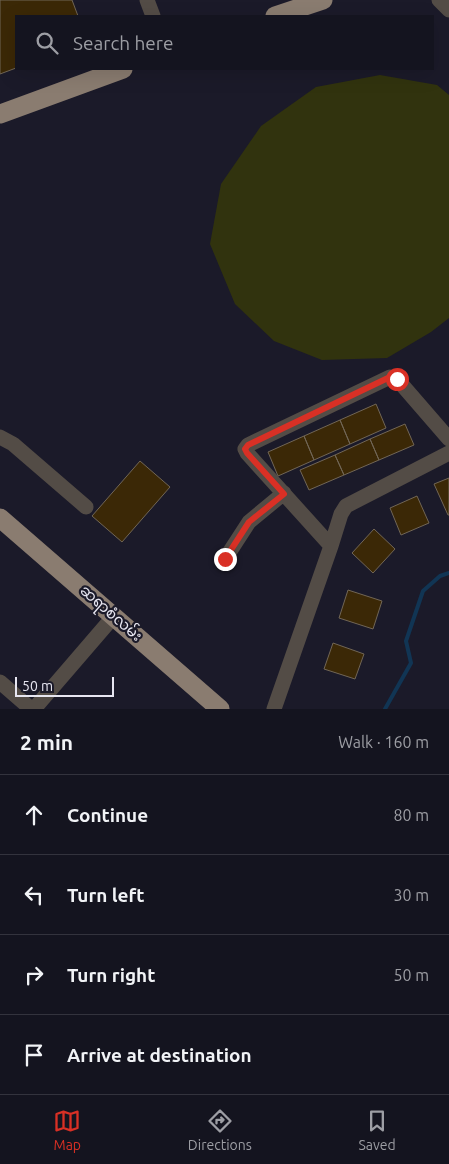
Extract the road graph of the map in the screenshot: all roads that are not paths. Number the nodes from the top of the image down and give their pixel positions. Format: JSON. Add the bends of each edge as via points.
{"nodes":[{"id":1,"x":147,"y":0,"type":"edge"},
{"id":2,"x":322,"y":0,"type":"edge"},
{"id":3,"x":439,"y":0,"type":"edge"},
{"id":4,"x":449,"y":10,"type":"edge"},
{"id":5,"x":153,"y":15,"type":"edge"},
{"id":6,"x":278,"y":15,"type":"edge"},
{"id":7,"x":120,"y":70,"type":"edge"},
{"id":8,"x":0,"y":114,"type":"edge"},
{"id":9,"x":0,"y":437,"type":"edge"},
{"id":10,"x":449,"y":439,"type":"edge"},
{"id":11,"x":449,"y":453,"type":"edge"},
{"id":12,"x":284,"y":494,"type":"junction"},
{"id":13,"x":86,"y":507,"type":"dead end"},
{"id":14,"x":0,"y":518,"type":"edge"},
{"id":15,"x":332,"y":546,"type":"junction"},
{"id":16,"x":225,"y":559,"type":"dead end"},
{"id":17,"x":114,"y":616,"type":"junction"},
{"id":18,"x":0,"y":682,"type":"edge"},
{"id":19,"x":33,"y":709,"type":"edge"},
{"id":20,"x":220,"y":709,"type":"edge"},
{"id":21,"x":274,"y":709,"type":"edge"}],
"edges":[{"from":1,"to":5,"type":"street"},
{"from":2,"to":6,"type":"main road"},
{"from":3,"to":4,"type":"street"},
{"from":7,"to":8,"type":"main road"},
{"from":9,"to":13,"type":"street"},
{"from":10,"to":12,"type":"street","via":[[397,379],[390,377],[248,445],[247,453]]},
{"from":11,"to":15,"type":"street","via":[[346,506]]},
{"from":12,"to":15,"type":"street"},
{"from":12,"to":16,"type":"street","via":[[249,522]]},
{"from":14,"to":17,"type":"main road","name":"ဆရာစံလမ်း"},
{"from":15,"to":21,"type":"street"},
{"from":17,"to":19,"type":"street"},
{"from":17,"to":20,"type":"main road","name":"ဆရာစံလမ်း"},
{"from":18,"to":19,"type":"street"}]}
